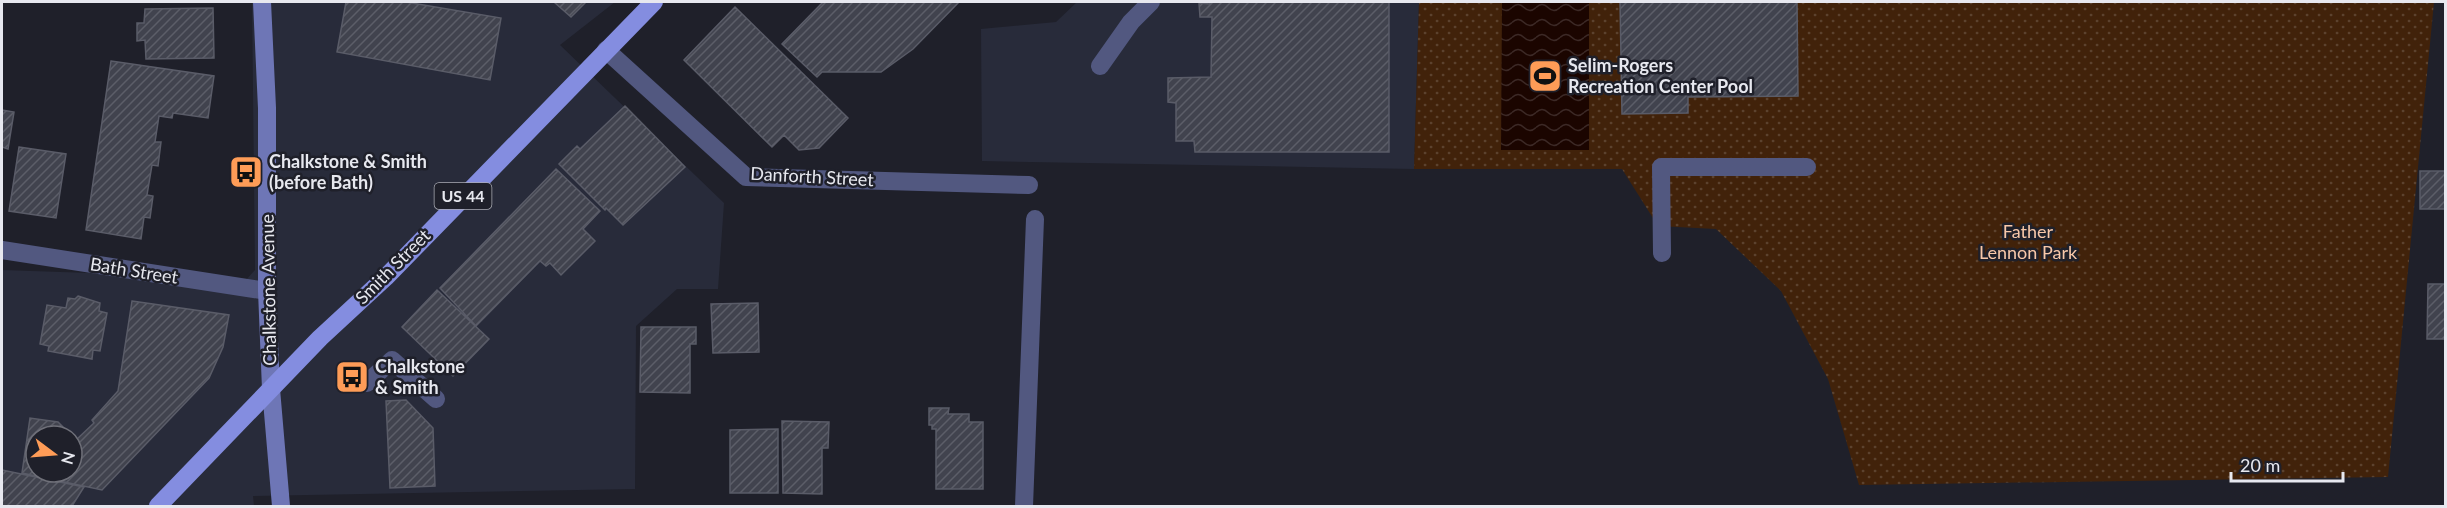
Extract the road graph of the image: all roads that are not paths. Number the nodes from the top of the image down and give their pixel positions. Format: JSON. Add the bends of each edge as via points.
{"nodes":[{"id":1,"x":262,"y":2,"type":"edge"},
{"id":2,"x":654,"y":2,"type":"edge"},
{"id":3,"x":1151,"y":2,"type":"edge"},
{"id":4,"x":606,"y":50,"type":"junction"},
{"id":5,"x":1100,"y":66,"type":"dead end"},
{"id":6,"x":1807,"y":167,"type":"dead end"},
{"id":7,"x":1029,"y":185,"type":"dead end"},
{"id":8,"x":1035,"y":219,"type":"dead end"},
{"id":9,"x":2,"y":250,"type":"edge"},
{"id":10,"x":1662,"y":253,"type":"dead end"},
{"id":11,"x":267,"y":291,"type":"junction"},
{"id":12,"x":367,"y":383,"type":"dead end"},
{"id":13,"x":271,"y":389,"type":"junction"},
{"id":14,"x":436,"y":399,"type":"dead end"},
{"id":15,"x":158,"y":507,"type":"edge"},
{"id":16,"x":281,"y":507,"type":"edge"},
{"id":17,"x":1024,"y":507,"type":"edge"}],
"edges":[{"from":1,"to":11,"type":"main road","name":"Chalkstone Avenue","via":[[267,108]]},
{"from":2,"to":4,"type":"main road","name":"Smith Street","number":"US 44"},
{"from":3,"to":5,"type":"street","via":[[1131,22]]},
{"from":4,"to":7,"type":"street","name":"Danforth Street","via":[[746,177]]},
{"from":4,"to":13,"type":"main road","name":"Smith Street","number":"US 44","via":[[386,277]]},
{"from":6,"to":10,"type":"street","via":[[1661,167]]},
{"from":8,"to":17,"type":"street"},
{"from":9,"to":11,"type":"street","name":"Bath Street"},
{"from":11,"to":13,"type":"main road","name":"Chalkstone Avenue"},
{"from":12,"to":14,"type":"street","via":[[392,360]]},
{"from":13,"to":15,"type":"main road","name":"Smith Street","number":"US 44"},
{"from":13,"to":16,"type":"main road","name":"Chalkstone Avenue"}]}
